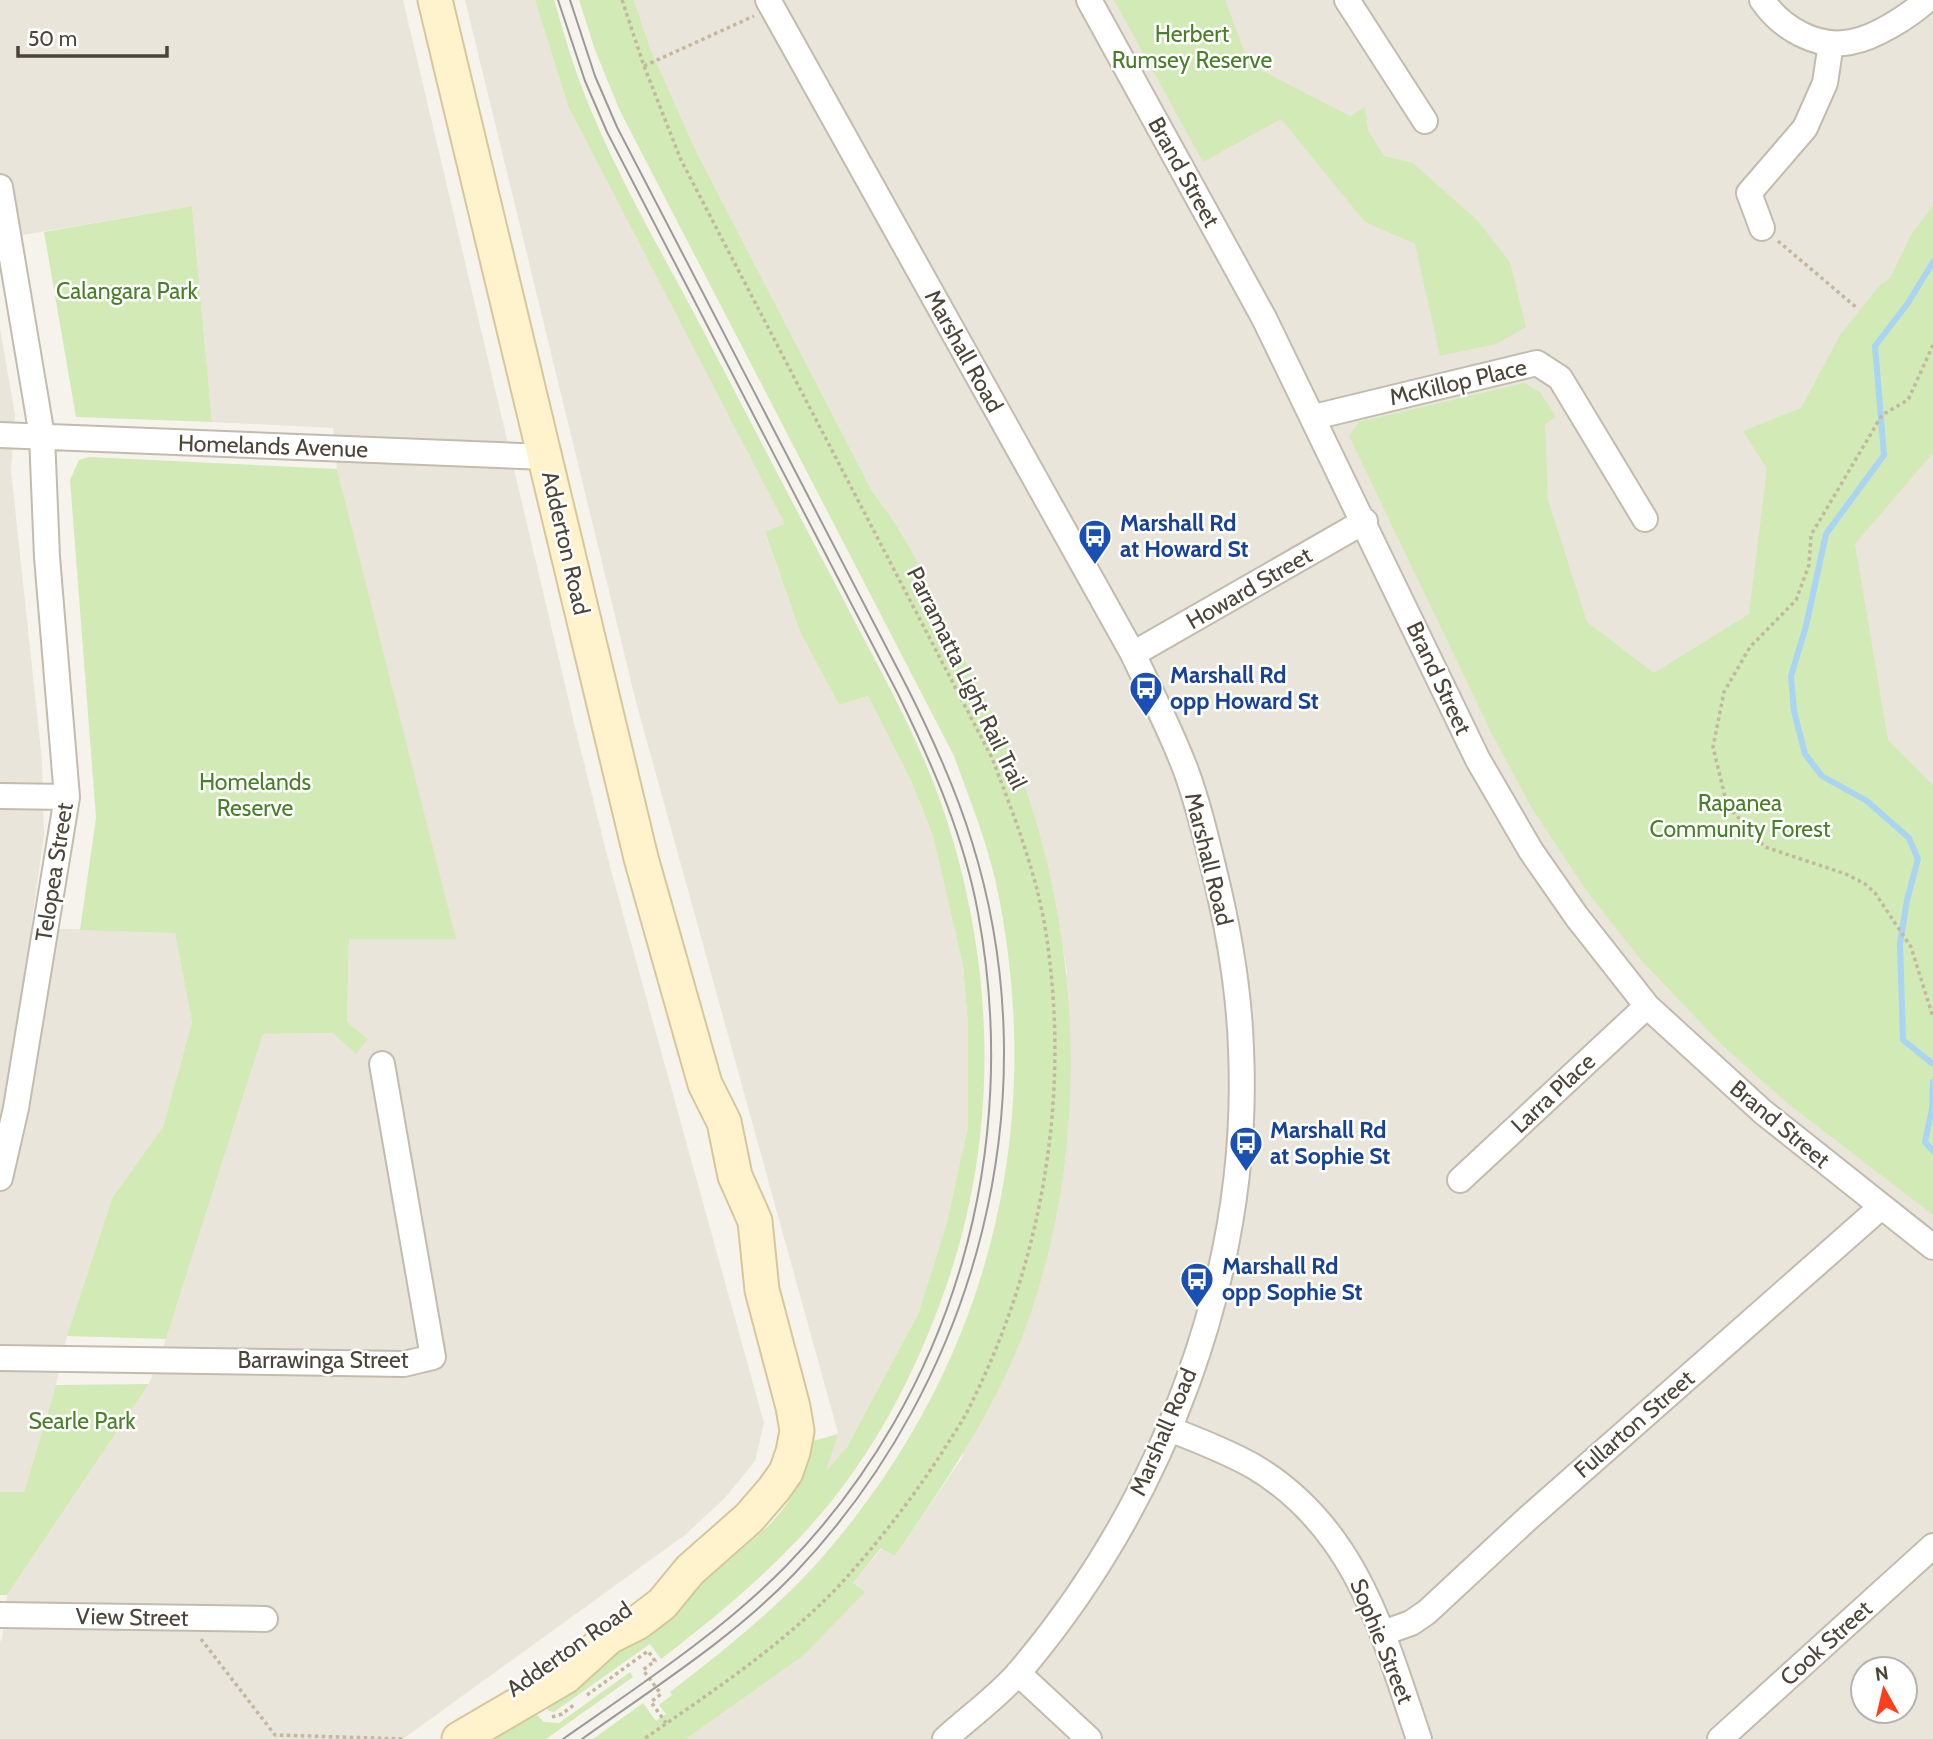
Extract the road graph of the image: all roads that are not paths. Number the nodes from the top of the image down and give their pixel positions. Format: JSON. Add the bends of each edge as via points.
{"nodes":[{"id":1,"x":435,"y":0,"type":"edge"},
{"id":2,"x":1089,"y":0,"type":"edge"},
{"id":3,"x":1347,"y":0,"type":"edge"},
{"id":4,"x":1762,"y":0,"type":"edge"},
{"id":5,"x":1927,"y":0,"type":"edge"},
{"id":6,"x":770,"y":4,"type":"edge"},
{"id":7,"x":1831,"y":43,"type":"junction"},
{"id":8,"x":1425,"y":121,"type":"dead end"},
{"id":9,"x":0,"y":187,"type":"edge"},
{"id":10,"x":1762,"y":228,"type":"road end"},
{"id":11,"x":1314,"y":417,"type":"junction"},
{"id":12,"x":0,"y":435,"type":"edge"},
{"id":13,"x":42,"y":436,"type":"junction"},
{"id":14,"x":545,"y":457,"type":"junction"},
{"id":15,"x":1645,"y":519,"type":"dead end"},
{"id":16,"x":1365,"y":521,"type":"junction"},
{"id":17,"x":1133,"y":654,"type":"junction"},
{"id":18,"x":0,"y":796,"type":"edge"},
{"id":19,"x":67,"y":797,"type":"junction"},
{"id":20,"x":1647,"y":1006,"type":"junction"},
{"id":21,"x":382,"y":1064,"type":"dead end"},
{"id":22,"x":8,"y":1108,"type":"edge"},
{"id":23,"x":0,"y":1178,"type":"edge"},
{"id":24,"x":1460,"y":1180,"type":"dead end"},
{"id":25,"x":1881,"y":1206,"type":"junction"},
{"id":26,"x":1933,"y":1247,"type":"edge"},
{"id":27,"x":0,"y":1358,"type":"edge"},
{"id":28,"x":1170,"y":1429,"type":"junction"},
{"id":29,"x":1933,"y":1546,"type":"edge"},
{"id":30,"x":690,"y":1570,"type":"junction"},
{"id":31,"x":0,"y":1615,"type":"edge"},
{"id":32,"x":265,"y":1619,"type":"dead end"},
{"id":33,"x":1383,"y":1633,"type":"junction"},
{"id":34,"x":1018,"y":1673,"type":"junction"},
{"id":35,"x":458,"y":1739,"type":"edge"},
{"id":36,"x":945,"y":1739,"type":"edge"},
{"id":37,"x":1089,"y":1739,"type":"edge"},
{"id":38,"x":1419,"y":1739,"type":"edge"},
{"id":39,"x":1720,"y":1739,"type":"edge"}],
"edges":[{"from":1,"to":14,"type":"main road","name":"Adderton Road"},
{"from":2,"to":11,"type":"street","name":"Brand Street"},
{"from":3,"to":8,"type":"street"},
{"from":4,"to":7,"type":"street","via":[[1790,28]]},
{"from":5,"to":7,"type":"street","via":[[1873,34]]},
{"from":6,"to":17,"type":"street","name":"Marshall Road"},
{"from":7,"to":10,"type":"street","via":[[1825,83],[1805,128],[1749,193]]},
{"from":9,"to":13,"type":"street","name":"Telopea Street"},
{"from":11,"to":15,"type":"street","name":"McKillop Place","via":[[1537,363],[1560,378]]},
{"from":11,"to":16,"type":"street","name":"Brand Street"},
{"from":12,"to":13,"type":"street","name":"Homelands Avenue"},
{"from":13,"to":14,"type":"street","name":"Homelands Avenue"},
{"from":13,"to":19,"type":"street","name":"Telopea Street"},
{"from":14,"to":30,"type":"main road","name":"Adderton Road","via":[[641,858],[705,1084],[706,1120],[726,1186],[733,1230],[762,1290],[797,1431],[786,1472],[774,1489],[749,1518]]},
{"from":16,"to":17,"type":"street","name":"Howard Street"},
{"from":16,"to":20,"type":"street","name":"Brand Street","via":[[1494,789],[1577,917]]},
{"from":17,"to":28,"type":"street","name":"Marshall Road","via":[[1186,769],[1202,823],[1229,938],[1241,1052],[1240,1138],[1232,1210],[1212,1306]]},
{"from":18,"to":19,"type":"street"},
{"from":19,"to":22,"type":"street","name":"Telopea Street"},
{"from":20,"to":24,"type":"street","name":"Larra Place"},
{"from":20,"to":25,"type":"street","name":"Brand Street","via":[[1763,1112]]},
{"from":21,"to":27,"type":"street","name":"Barrawinga Street","via":[[433,1357],[404,1364]]},
{"from":22,"to":23,"type":"street","name":"Telopea Street"},
{"from":25,"to":26,"type":"street","name":"Brand Street"},
{"from":25,"to":33,"type":"street","name":"Fullarton Street","via":[[1427,1612]]},
{"from":28,"to":33,"type":"street","name":"Sophie Street","via":[[1255,1467],[1311,1513],[1347,1559]]},
{"from":28,"to":34,"type":"street","name":"Marshall Road","via":[[1106,1551]]},
{"from":29,"to":39,"type":"street","name":"Cook Street"},
{"from":30,"to":35,"type":"main road","name":"Adderton Road","via":[[575,1639],[535,1677],[485,1706]]},
{"from":30,"to":35,"type":"main road","name":"Adderton Road","via":[[655,1611],[609,1637],[572,1672]]},
{"from":31,"to":32,"type":"street","name":"View Street"},
{"from":33,"to":38,"type":"street","name":"Sophie Street"},
{"from":34,"to":36,"type":"street","name":"Marshall Road"},
{"from":34,"to":37,"type":"street"}]}
